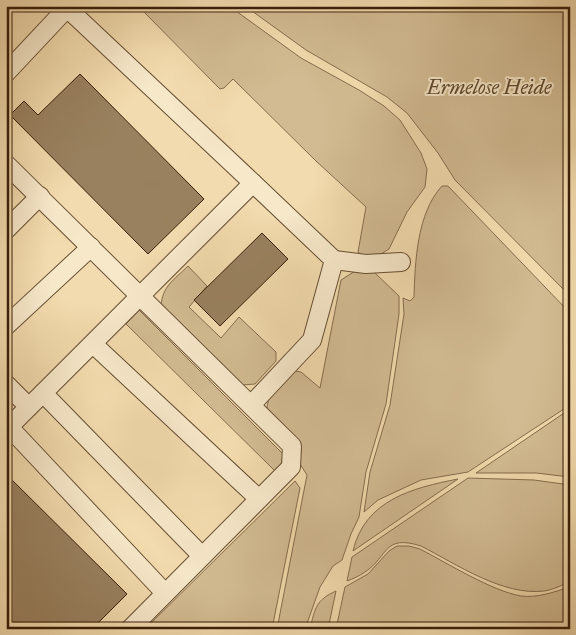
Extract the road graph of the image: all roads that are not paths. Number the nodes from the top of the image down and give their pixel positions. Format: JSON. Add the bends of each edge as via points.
{"nodes":[{"id":1,"x":67,"y":7,"type":"edge"},
{"id":2,"x":6,"y":73,"type":"edge"},
{"id":3,"x":6,"y":164,"type":"edge"},
{"id":4,"x":252,"y":184,"type":"junction"},
{"id":5,"x":40,"y":196,"type":"junction"},
{"id":6,"x":6,"y":230,"type":"edge"},
{"id":7,"x":91,"y":247,"type":"junction"},
{"id":8,"x":334,"y":260,"type":"junction"},
{"id":9,"x":401,"y":262,"type":"dead end"},
{"id":10,"x":141,"y":296,"type":"junction"},
{"id":11,"x":6,"y":326,"type":"edge"},
{"id":12,"x":93,"y":344,"type":"junction"},
{"id":13,"x":6,"y":384,"type":"edge"},
{"id":14,"x":44,"y":393,"type":"junction"},
{"id":15,"x":251,"y":406,"type":"junction"},
{"id":16,"x":29,"y":407,"type":"junction"},
{"id":17,"x":8,"y":429,"type":"edge"},
{"id":18,"x":258,"y":500,"type":"junction"},
{"id":19,"x":202,"y":556,"type":"junction"},
{"id":20,"x":165,"y":593,"type":"junction"},
{"id":21,"x":130,"y":629,"type":"edge"}],
"edges":[{"from":1,"to":2,"type":"lane"},
{"from":1,"to":4,"type":"lane"},
{"from":3,"to":5,"type":"lane"},
{"from":4,"to":8,"type":"lane"},
{"from":4,"to":10,"type":"lane"},
{"from":5,"to":6,"type":"lane"},
{"from":5,"to":7,"type":"lane"},
{"from":7,"to":10,"type":"lane"},
{"from":7,"to":11,"type":"lane"},
{"from":8,"to":9,"type":"lane","via":[[366,264]]},
{"from":8,"to":15,"type":"lane","via":[[312,340]]},
{"from":10,"to":12,"type":"lane"},
{"from":10,"to":15,"type":"lane"},
{"from":12,"to":14,"type":"lane"},
{"from":12,"to":18,"type":"lane"},
{"from":13,"to":16,"type":"lane"},
{"from":14,"to":16,"type":"lane"},
{"from":14,"to":19,"type":"lane"},
{"from":15,"to":18,"type":"lane","via":[[292,446],[290,467]]},
{"from":16,"to":17,"type":"lane"},
{"from":17,"to":20,"type":"lane"},
{"from":18,"to":19,"type":"lane"},
{"from":19,"to":20,"type":"lane"},
{"from":20,"to":21,"type":"lane"}]}
